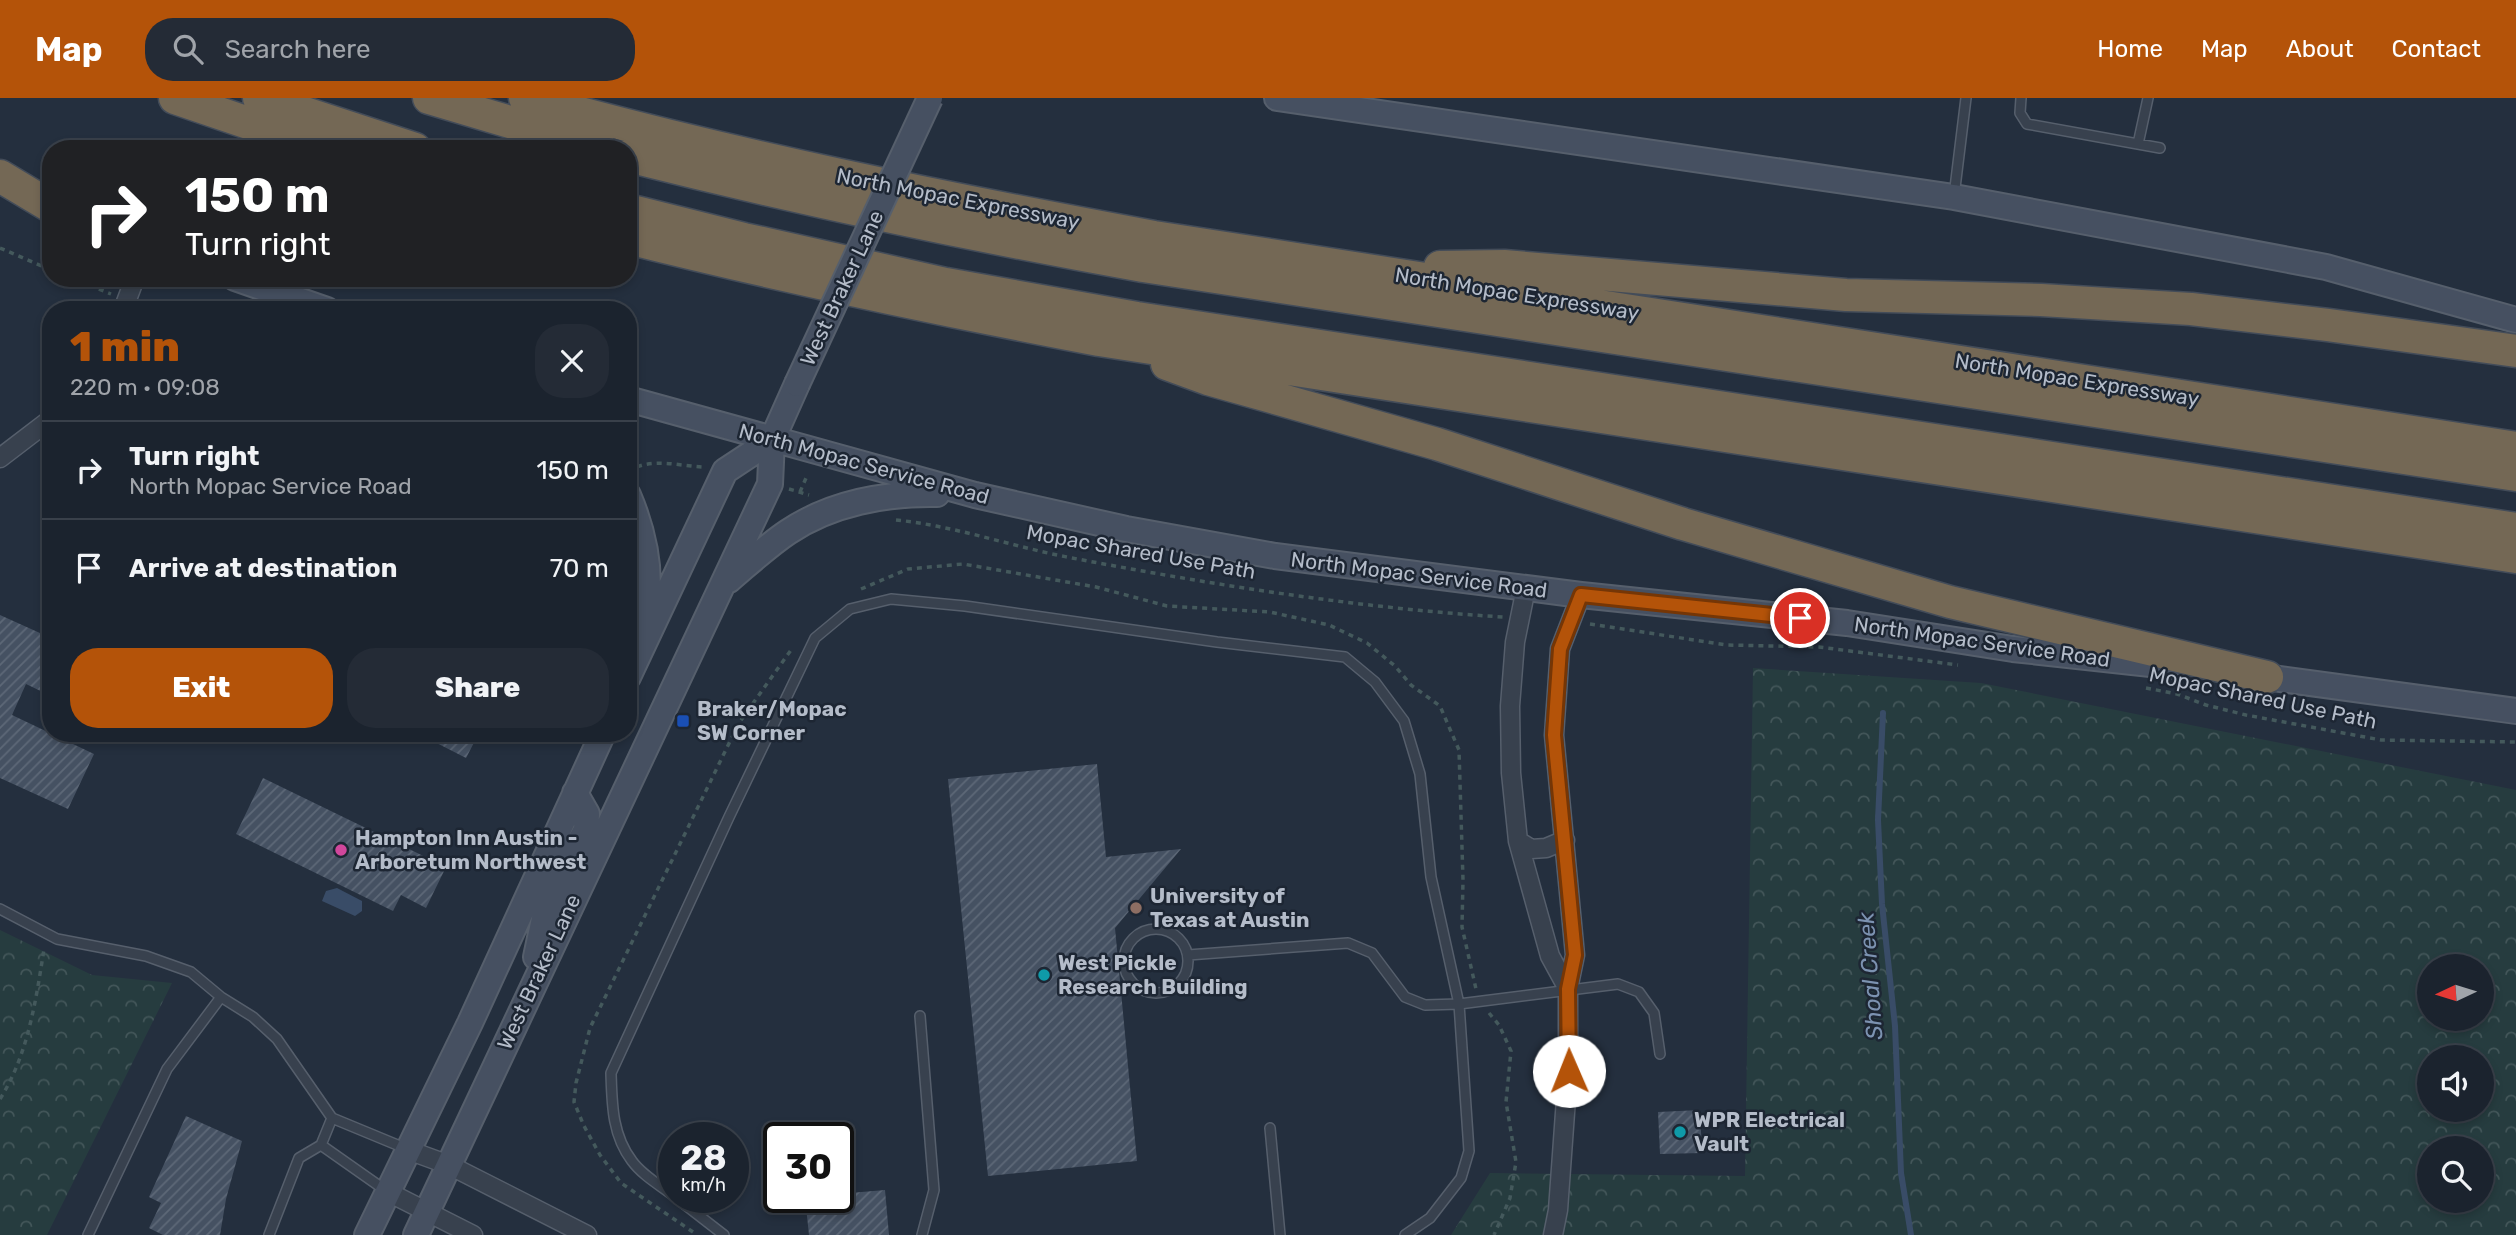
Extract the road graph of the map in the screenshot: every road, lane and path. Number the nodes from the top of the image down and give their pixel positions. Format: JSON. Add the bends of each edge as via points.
{"nodes":[{"id":1,"x":175,"y":98,"type":"edge"},
{"id":2,"x":259,"y":98,"type":"edge"},
{"id":3,"x":429,"y":98,"type":"edge"},
{"id":4,"x":525,"y":98,"type":"edge"},
{"id":5,"x":930,"y":98,"type":"edge"},
{"id":6,"x":1277,"y":98,"type":"edge"},
{"id":7,"x":1966,"y":98,"type":"edge"},
{"id":8,"x":2021,"y":98,"type":"edge"},
{"id":9,"x":2148,"y":98,"type":"edge"},
{"id":10,"x":299,"y":140,"type":"edge"},
{"id":11,"x":387,"y":140,"type":"edge"},
{"id":12,"x":571,"y":140,"type":"edge"},
{"id":13,"x":2138,"y":144,"type":"junction"},
{"id":14,"x":2160,"y":148,"type":"dead end"},
{"id":15,"x":637,"y":158,"type":"edge"},
{"id":16,"x":0,"y":176,"type":"edge"},
{"id":17,"x":0,"y":186,"type":"edge"},
{"id":18,"x":1954,"y":197,"type":"junction"},
{"id":19,"x":42,"y":201,"type":"edge"},
{"id":20,"x":42,"y":203,"type":"edge"},
{"id":21,"x":637,"y":212,"type":"edge"},
{"id":22,"x":637,"y":240,"type":"edge"},
{"id":23,"x":0,"y":248,"type":"edge"},
{"id":24,"x":42,"y":266,"type":"edge"},
{"id":25,"x":1354,"y":269,"type":"junction"},
{"id":26,"x":94,"y":287,"type":"edge"},
{"id":27,"x":260,"y":287,"type":"edge"},
{"id":28,"x":109,"y":293,"type":"dead end"},
{"id":29,"x":301,"y":301,"type":"edge"},
{"id":30,"x":2516,"y":320,"type":"edge"},
{"id":31,"x":1099,"y":340,"type":"junction"},
{"id":32,"x":2516,"y":351,"type":"edge"},
{"id":33,"x":637,"y":402,"type":"edge"},
{"id":34,"x":42,"y":426,"type":"edge"},
{"id":35,"x":772,"y":440,"type":"junction"},
{"id":36,"x":2516,"y":448,"type":"edge"},
{"id":37,"x":0,"y":458,"type":"edge"},
{"id":38,"x":637,"y":466,"type":"edge"},
{"id":39,"x":708,"y":467,"type":"dead end"},
{"id":40,"x":2516,"y":475,"type":"edge"},
{"id":41,"x":806,"y":478,"type":"dead end"},
{"id":42,"x":800,"y":492,"type":"dead end"},
{"id":43,"x":975,"y":495,"type":"junction"},
{"id":44,"x":637,"y":516,"type":"edge"},
{"id":45,"x":888,"y":519,"type":"dead end"},
{"id":46,"x":2516,"y":529,"type":"edge"},
{"id":47,"x":2516,"y":557,"type":"edge"},
{"id":48,"x":723,"y":585,"type":"junction"},
{"id":49,"x":1526,"y":587,"type":"junction"},
{"id":50,"x":857,"y":591,"type":"dead end"},
{"id":51,"x":1581,"y":595,"type":"junction"},
{"id":52,"x":1506,"y":617,"type":"dead end"},
{"id":53,"x":1588,"y":624,"type":"dead end"},
{"id":54,"x":1329,"y":625,"type":"dead end"},
{"id":55,"x":797,"y":641,"type":"dead end"},
{"id":56,"x":637,"y":647,"type":"edge"},
{"id":57,"x":637,"y":657,"type":"edge"},
{"id":58,"x":1968,"y":667,"type":"dead end"},
{"id":59,"x":2267,"y":677,"type":"junction"},
{"id":60,"x":2135,"y":687,"type":"dead end"},
{"id":61,"x":2516,"y":711,"type":"edge"},
{"id":62,"x":599,"y":742,"type":"edge"},
{"id":63,"x":2516,"y":742,"type":"edge"},
{"id":64,"x":575,"y":793,"type":"junction"},
{"id":65,"x":1564,"y":840,"type":"junction"},
{"id":66,"x":1518,"y":841,"type":"junction"},
{"id":67,"x":0,"y":909,"type":"edge"},
{"id":68,"x":45,"y":947,"type":"dead end"},
{"id":69,"x":1188,"y":955,"type":"junction"},
{"id":70,"x":538,"y":975,"type":"junction"},
{"id":71,"x":1568,"y":989,"type":"junction"},
{"id":72,"x":221,"y":997,"type":"junction"},
{"id":73,"x":1479,"y":1000,"type":"junction"},
{"id":74,"x":1459,"y":1004,"type":"junction"},
{"id":75,"x":920,"y":1016,"type":"dead end"},
{"id":76,"x":1660,"y":1054,"type":"dead end"},
{"id":77,"x":0,"y":1099,"type":"edge"},
{"id":78,"x":332,"y":1118,"type":"junction"},
{"id":79,"x":1270,"y":1128,"type":"dead end"},
{"id":80,"x":321,"y":1145,"type":"junction"},
{"id":81,"x":408,"y":1150,"type":"junction"},
{"id":82,"x":449,"y":1165,"type":"junction"},
{"id":83,"x":658,"y":1184,"type":"edge"},
{"id":84,"x":388,"y":1192,"type":"junction"},
{"id":85,"x":427,"y":1212,"type":"junction"},
{"id":86,"x":695,"y":1213,"type":"edge"},
{"id":87,"x":88,"y":1235,"type":"edge"},
{"id":88,"x":269,"y":1235,"type":"edge"},
{"id":89,"x":367,"y":1235,"type":"edge"},
{"id":90,"x":416,"y":1235,"type":"edge"},
{"id":91,"x":473,"y":1235,"type":"edge"},
{"id":92,"x":587,"y":1235,"type":"edge"},
{"id":93,"x":698,"y":1235,"type":"edge"},
{"id":94,"x":724,"y":1235,"type":"edge"},
{"id":95,"x":922,"y":1235,"type":"edge"},
{"id":96,"x":1280,"y":1235,"type":"edge"},
{"id":97,"x":1405,"y":1235,"type":"edge"},
{"id":98,"x":1494,"y":1235,"type":"edge"},
{"id":99,"x":1553,"y":1235,"type":"edge"}],
"edges":[{"from":1,"to":10,"type":"highway"},
{"from":2,"to":11,"type":"highway"},
{"from":3,"to":12,"type":"highway"},
{"from":4,"to":25,"type":"highway","name":"North Mopac Expressway","via":[[765,159],[945,198]]},
{"from":5,"to":35,"type":"main road","name":"West Braker Lane","bridge":true},
{"from":6,"to":18,"type":"main road"},
{"from":7,"to":18,"type":"lane"},
{"from":8,"to":13,"type":"lane","via":[[2027,124]]},
{"from":9,"to":13,"type":"lane"},
{"from":13,"to":14,"type":"lane"},
{"from":15,"to":40,"type":"highway","via":[[786,195],[1143,267]]},
{"from":16,"to":19,"type":"highway"},
{"from":17,"to":20,"type":"main road"},
{"from":18,"to":30,"type":"main road","via":[[2326,267]]},
{"from":21,"to":46,"type":"highway","via":[[946,284],[1137,318]]},
{"from":22,"to":31,"type":"highway","via":[[915,305]]},
{"from":23,"to":24,"type":"path"},
{"from":25,"to":32,"type":"highway","via":[[1504,266],[1846,295],[2191,309]]},
{"from":25,"to":36,"type":"highway","name":"North Mopac Expressway"},
{"from":26,"to":28,"type":"path"},
{"from":27,"to":29,"type":"main road"},
{"from":31,"to":47,"type":"highway"},
{"from":31,"to":59,"type":"highway","via":[[1208,379],[1437,444],[1683,524],[1950,603]]},
{"from":33,"to":35,"type":"main road","name":"North Mopac Service Road"},
{"from":34,"to":37,"type":"street"},
{"from":35,"to":43,"type":"main road","name":"North Mopac Service Road"},
{"from":35,"to":48,"type":"main road","name":"West Braker Lane","via":[[770,484]]},
{"from":35,"to":57,"type":"main road","via":[[725,471]]},
{"from":38,"to":39,"type":"path","via":[[653,462]]},
{"from":41,"to":42,"type":"path"},
{"from":43,"to":48,"type":"main road","via":[[909,494],[819,514],[787,533]]},
{"from":43,"to":49,"type":"main road","name":"North Mopac Service Road","via":[[1126,530],[1275,556]]},
{"from":44,"to":56,"type":"main road","via":[[648,562],[648,605]]},
{"from":45,"to":52,"type":"path","name":"Mopac Shared Use Path","via":[[1071,558],[1286,594]]},
{"from":48,"to":70,"type":"main road","name":"West Braker Lane"},
{"from":49,"to":51,"type":"main road","name":"North Mopac Service Road"},
{"from":49,"to":66,"type":"street","via":[[1515,642],[1510,706]]},
{"from":50,"to":54,"type":"path","via":[[908,569],[963,564],[1096,587],[1167,606],[1270,612]]},
{"from":51,"to":59,"type":"main road","name":"North Mopac Service Road","via":[[1847,623],[2013,649]]},
{"from":51,"to":65,"type":"street","via":[[1560,649],[1556,682],[1554,735]]},
{"from":53,"to":58,"type":"path","via":[[1727,645],[1819,647]]},
{"from":55,"to":93,"type":"path","via":[[738,723],[590,1028],[576,1083],[574,1102],[584,1126],[621,1184]]},
{"from":59,"to":61,"type":"main road","name":"North Mopac Service Road"},
{"from":60,"to":63,"type":"path","name":"Mopac Shared Use Path","via":[[2246,715],[2381,740]]},
{"from":62,"to":64,"type":"main road","name":"West Braker Lane"},
{"from":64,"to":70,"type":"main road","via":[[587,814],[586,830],[545,914],[536,953]]},
{"from":64,"to":81,"type":"main road","name":"West Braker Lane"},
{"from":65,"to":66,"type":"street","via":[[1531,849]]},
{"from":65,"to":71,"type":"street","via":[[1575,955]]},
{"from":66,"to":71,"type":"street","via":[[1550,956]]},
{"from":67,"to":72,"type":"lane","via":[[57,939],[146,956],[191,972]]},
{"from":68,"to":77,"type":"path","via":[[30,1027]]},
{"from":69,"to":69,"type":"lane","via":[[1174,934],[1148,929],[1125,951],[1127,974],[1137,987],[1165,992],[1179,984],[1188,968]]},
{"from":69,"to":74,"type":"lane","via":[[1348,943],[1372,953],[1405,998],[1425,1005]]},
{"from":70,"to":82,"type":"main road","name":"West Braker Lane"},
{"from":71,"to":73,"type":"lane"},
{"from":71,"to":76,"type":"lane","via":[[1618,984],[1639,992],[1654,1013]]},
{"from":71,"to":99,"type":"street","via":[[1569,1071],[1559,1210]]},
{"from":72,"to":78,"type":"lane","via":[[277,1039]]},
{"from":72,"to":87,"type":"lane","via":[[167,1069]]},
{"from":73,"to":74,"type":"lane"},
{"from":73,"to":98,"type":"path","via":[[1499,1025],[1511,1051],[1506,1102],[1516,1162],[1510,1198]]},
{"from":74,"to":83,"type":"lane","via":[[1431,877],[1420,774],[1405,721],[1375,682],[1345,657],[891,599],[850,609],[815,638],[611,1073],[617,1136],[633,1163]]},
{"from":74,"to":97,"type":"lane","via":[[1469,1151],[1461,1178],[1430,1218]]},
{"from":75,"to":95,"type":"lane","via":[[934,1190]]},
{"from":78,"to":80,"type":"lane"},
{"from":78,"to":81,"type":"lane"},
{"from":79,"to":96,"type":"lane"},
{"from":80,"to":84,"type":"lane"},
{"from":80,"to":88,"type":"lane","via":[[299,1158]]},
{"from":81,"to":82,"type":"street"},
{"from":81,"to":84,"type":"main road","name":"West Braker Lane"},
{"from":82,"to":85,"type":"main road","name":"West Braker Lane"},
{"from":82,"to":92,"type":"street"},
{"from":84,"to":85,"type":"street"},
{"from":84,"to":89,"type":"main road","name":"West Braker Lane"},
{"from":85,"to":90,"type":"main road","name":"West Braker Lane"},
{"from":85,"to":91,"type":"street"},
{"from":86,"to":94,"type":"lane"}]}
